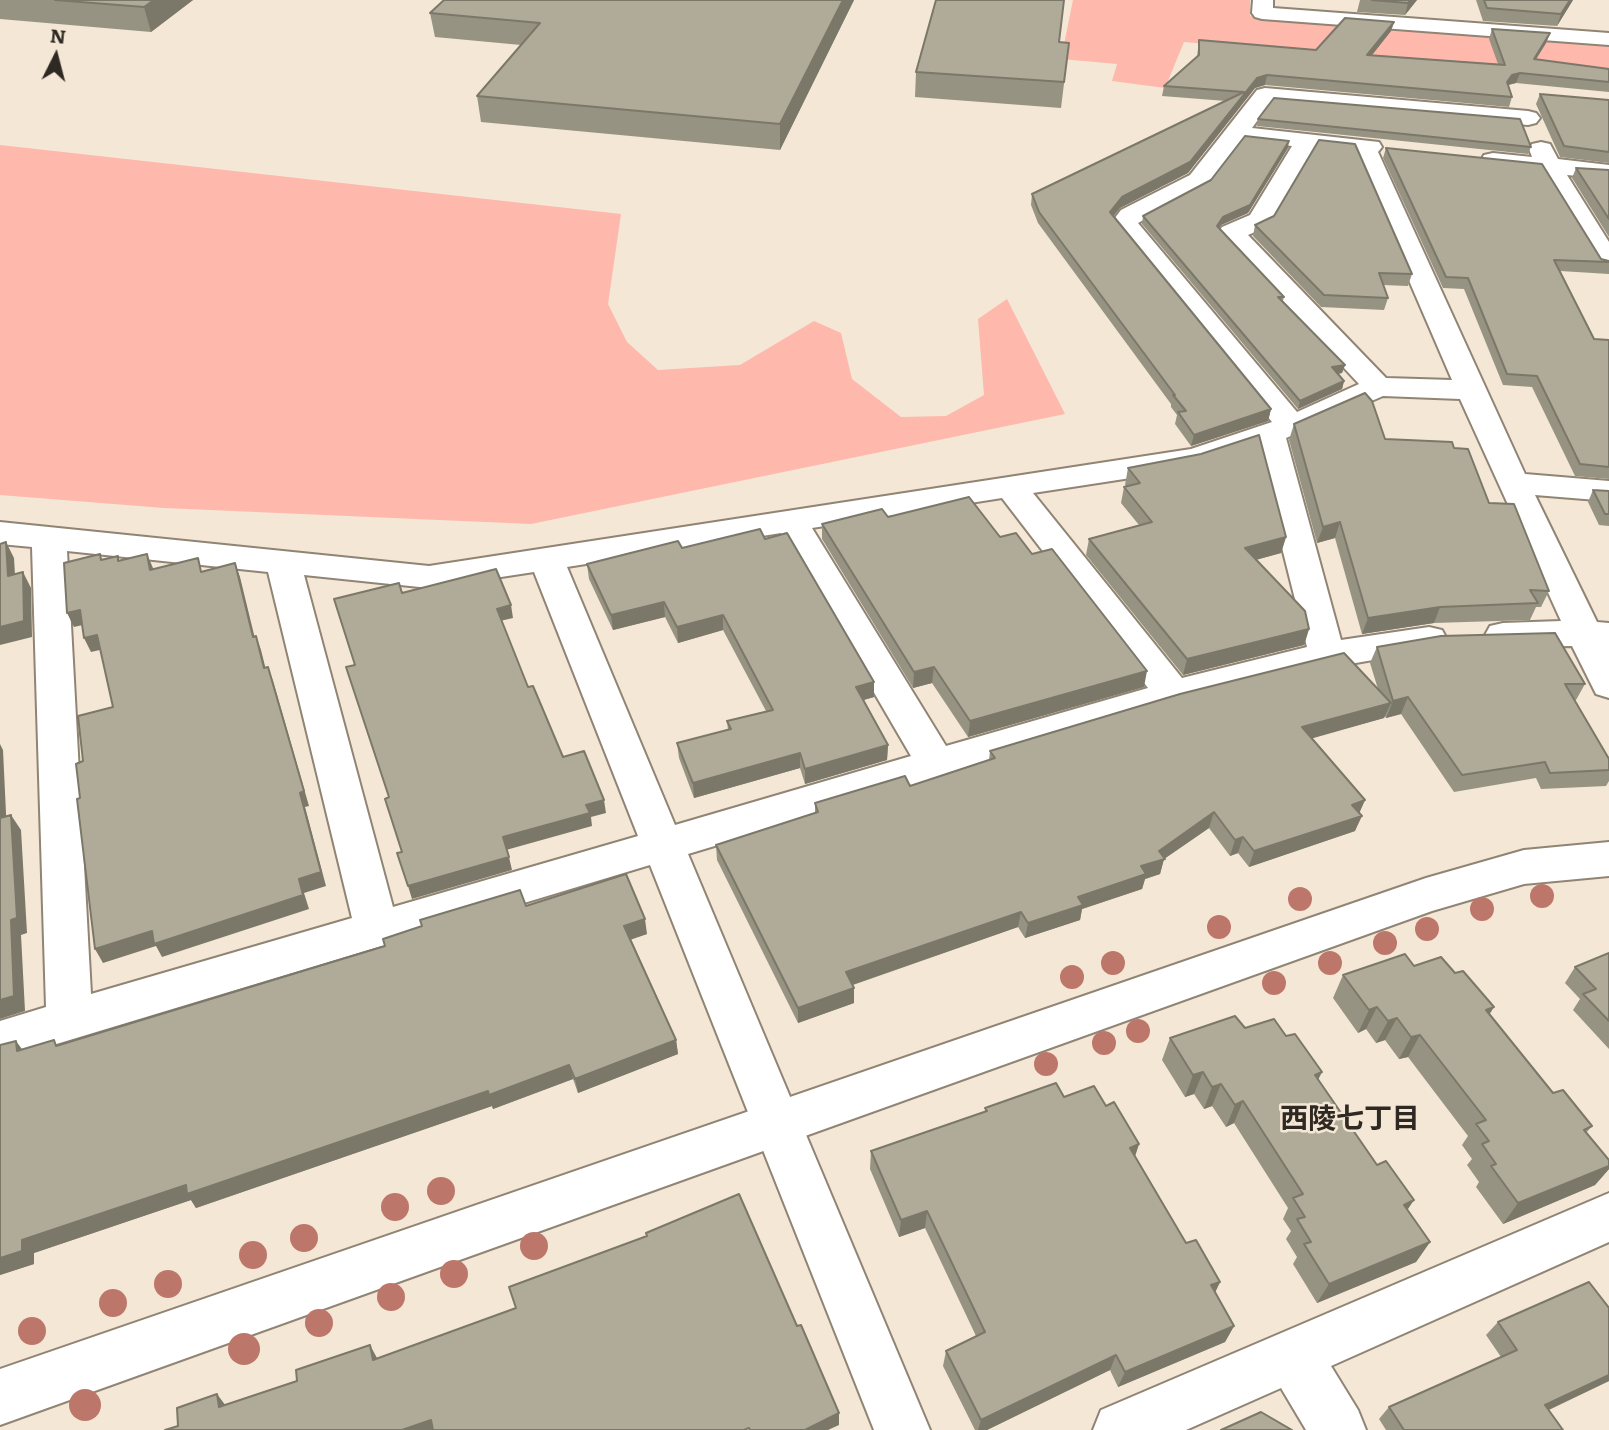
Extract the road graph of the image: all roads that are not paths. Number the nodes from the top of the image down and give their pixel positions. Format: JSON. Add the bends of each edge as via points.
{"nodes":[{"id":1,"x":1263,"y":0,"type":"edge"},
{"id":2,"x":1609,"y":39,"type":"edge"},
{"id":3,"x":1517,"y":93,"type":"edge"},
{"id":4,"x":1528,"y":118,"type":"junction"},
{"id":5,"x":1236,"y":133,"type":"junction"},
{"id":6,"x":1308,"y":140,"type":"junction"},
{"id":7,"x":1468,"y":157,"type":"edge"},
{"id":8,"x":1548,"y":166,"type":"junction"},
{"id":9,"x":1609,"y":172,"type":"edge"},
{"id":10,"x":1609,"y":263,"type":"edge"},
{"id":11,"x":1378,"y":387,"type":"junction"},
{"id":12,"x":1472,"y":390,"type":"junction"},
{"id":13,"x":1281,"y":429,"type":"junction"},
{"id":14,"x":1513,"y":483,"type":"junction"},
{"id":15,"x":1011,"y":487,"type":"junction"},
{"id":16,"x":1609,"y":491,"type":"edge"},
{"id":17,"x":791,"y":522,"type":"junction"},
{"id":18,"x":0,"y":533,"type":"edge"},
{"id":19,"x":49,"y":538,"type":"junction"},
{"id":20,"x":546,"y":559,"type":"junction"},
{"id":21,"x":282,"y":562,"type":"junction"},
{"id":22,"x":1597,"y":634,"type":"edge"},
{"id":23,"x":1327,"y":655,"type":"junction"},
{"id":24,"x":1609,"y":685,"type":"edge"},
{"id":25,"x":1173,"y":694,"type":"junction"},
{"id":26,"x":936,"y":764,"type":"junction"},
{"id":27,"x":662,"y":846,"type":"junction"},
{"id":28,"x":1609,"y":859,"type":"edge"},
{"id":29,"x":377,"y":929,"type":"junction"},
{"id":30,"x":69,"y":1020,"type":"junction"},
{"id":31,"x":0,"y":1041,"type":"edge"},
{"id":32,"x":777,"y":1123,"type":"junction"},
{"id":33,"x":1604,"y":1228,"type":"edge"},
{"id":34,"x":1293,"y":1355,"type":"junction"},
{"id":35,"x":0,"y":1396,"type":"edge"},
{"id":36,"x":902,"y":1430,"type":"edge"},
{"id":37,"x":1121,"y":1430,"type":"edge"},
{"id":38,"x":1338,"y":1430,"type":"edge"}],
"edges":[{"from":1,"to":2,"type":"street","via":[[1262,13]]},
{"from":3,"to":4,"type":"street"},
{"from":4,"to":5,"type":"street","via":[[1265,95]]},
{"from":4,"to":8,"type":"street"},
{"from":5,"to":6,"type":"street"},
{"from":5,"to":13,"type":"street","via":[[1199,180],[1130,215],[1124,223]]},
{"from":6,"to":11,"type":"street","via":[[1260,220],[1231,233]]},
{"from":6,"to":12,"type":"street","via":[[1376,147]]},
{"from":7,"to":8,"type":"street"},
{"from":8,"to":9,"type":"street"},
{"from":8,"to":10,"type":"street"},
{"from":11,"to":12,"type":"street"},
{"from":11,"to":13,"type":"street"},
{"from":12,"to":14,"type":"street"},
{"from":13,"to":15,"type":"street","via":[[1196,458]]},
{"from":13,"to":23,"type":"street"},
{"from":14,"to":16,"type":"street"},
{"from":14,"to":22,"type":"street"},
{"from":15,"to":17,"type":"street"},
{"from":15,"to":25,"type":"street"},
{"from":17,"to":20,"type":"street"},
{"from":17,"to":26,"type":"street"},
{"from":18,"to":19,"type":"street"},
{"from":19,"to":21,"type":"street"},
{"from":19,"to":30,"type":"street"},
{"from":20,"to":21,"type":"street","via":[[429,577]]},
{"from":20,"to":27,"type":"street"},
{"from":21,"to":29,"type":"street"},
{"from":22,"to":23,"type":"street","via":[[1434,638]]},
{"from":22,"to":24,"type":"street"},
{"from":23,"to":25,"type":"street"},
{"from":25,"to":26,"type":"street"},
{"from":26,"to":27,"type":"street"},
{"from":27,"to":29,"type":"street"},
{"from":27,"to":32,"type":"street"},
{"from":28,"to":32,"type":"street","via":[[1524,867],[1426,895]]},
{"from":29,"to":30,"type":"street"},
{"from":30,"to":31,"type":"street"},
{"from":32,"to":35,"type":"street"},
{"from":32,"to":36,"type":"street"},
{"from":33,"to":34,"type":"street"},
{"from":34,"to":37,"type":"street"},
{"from":34,"to":38,"type":"street"}]}
